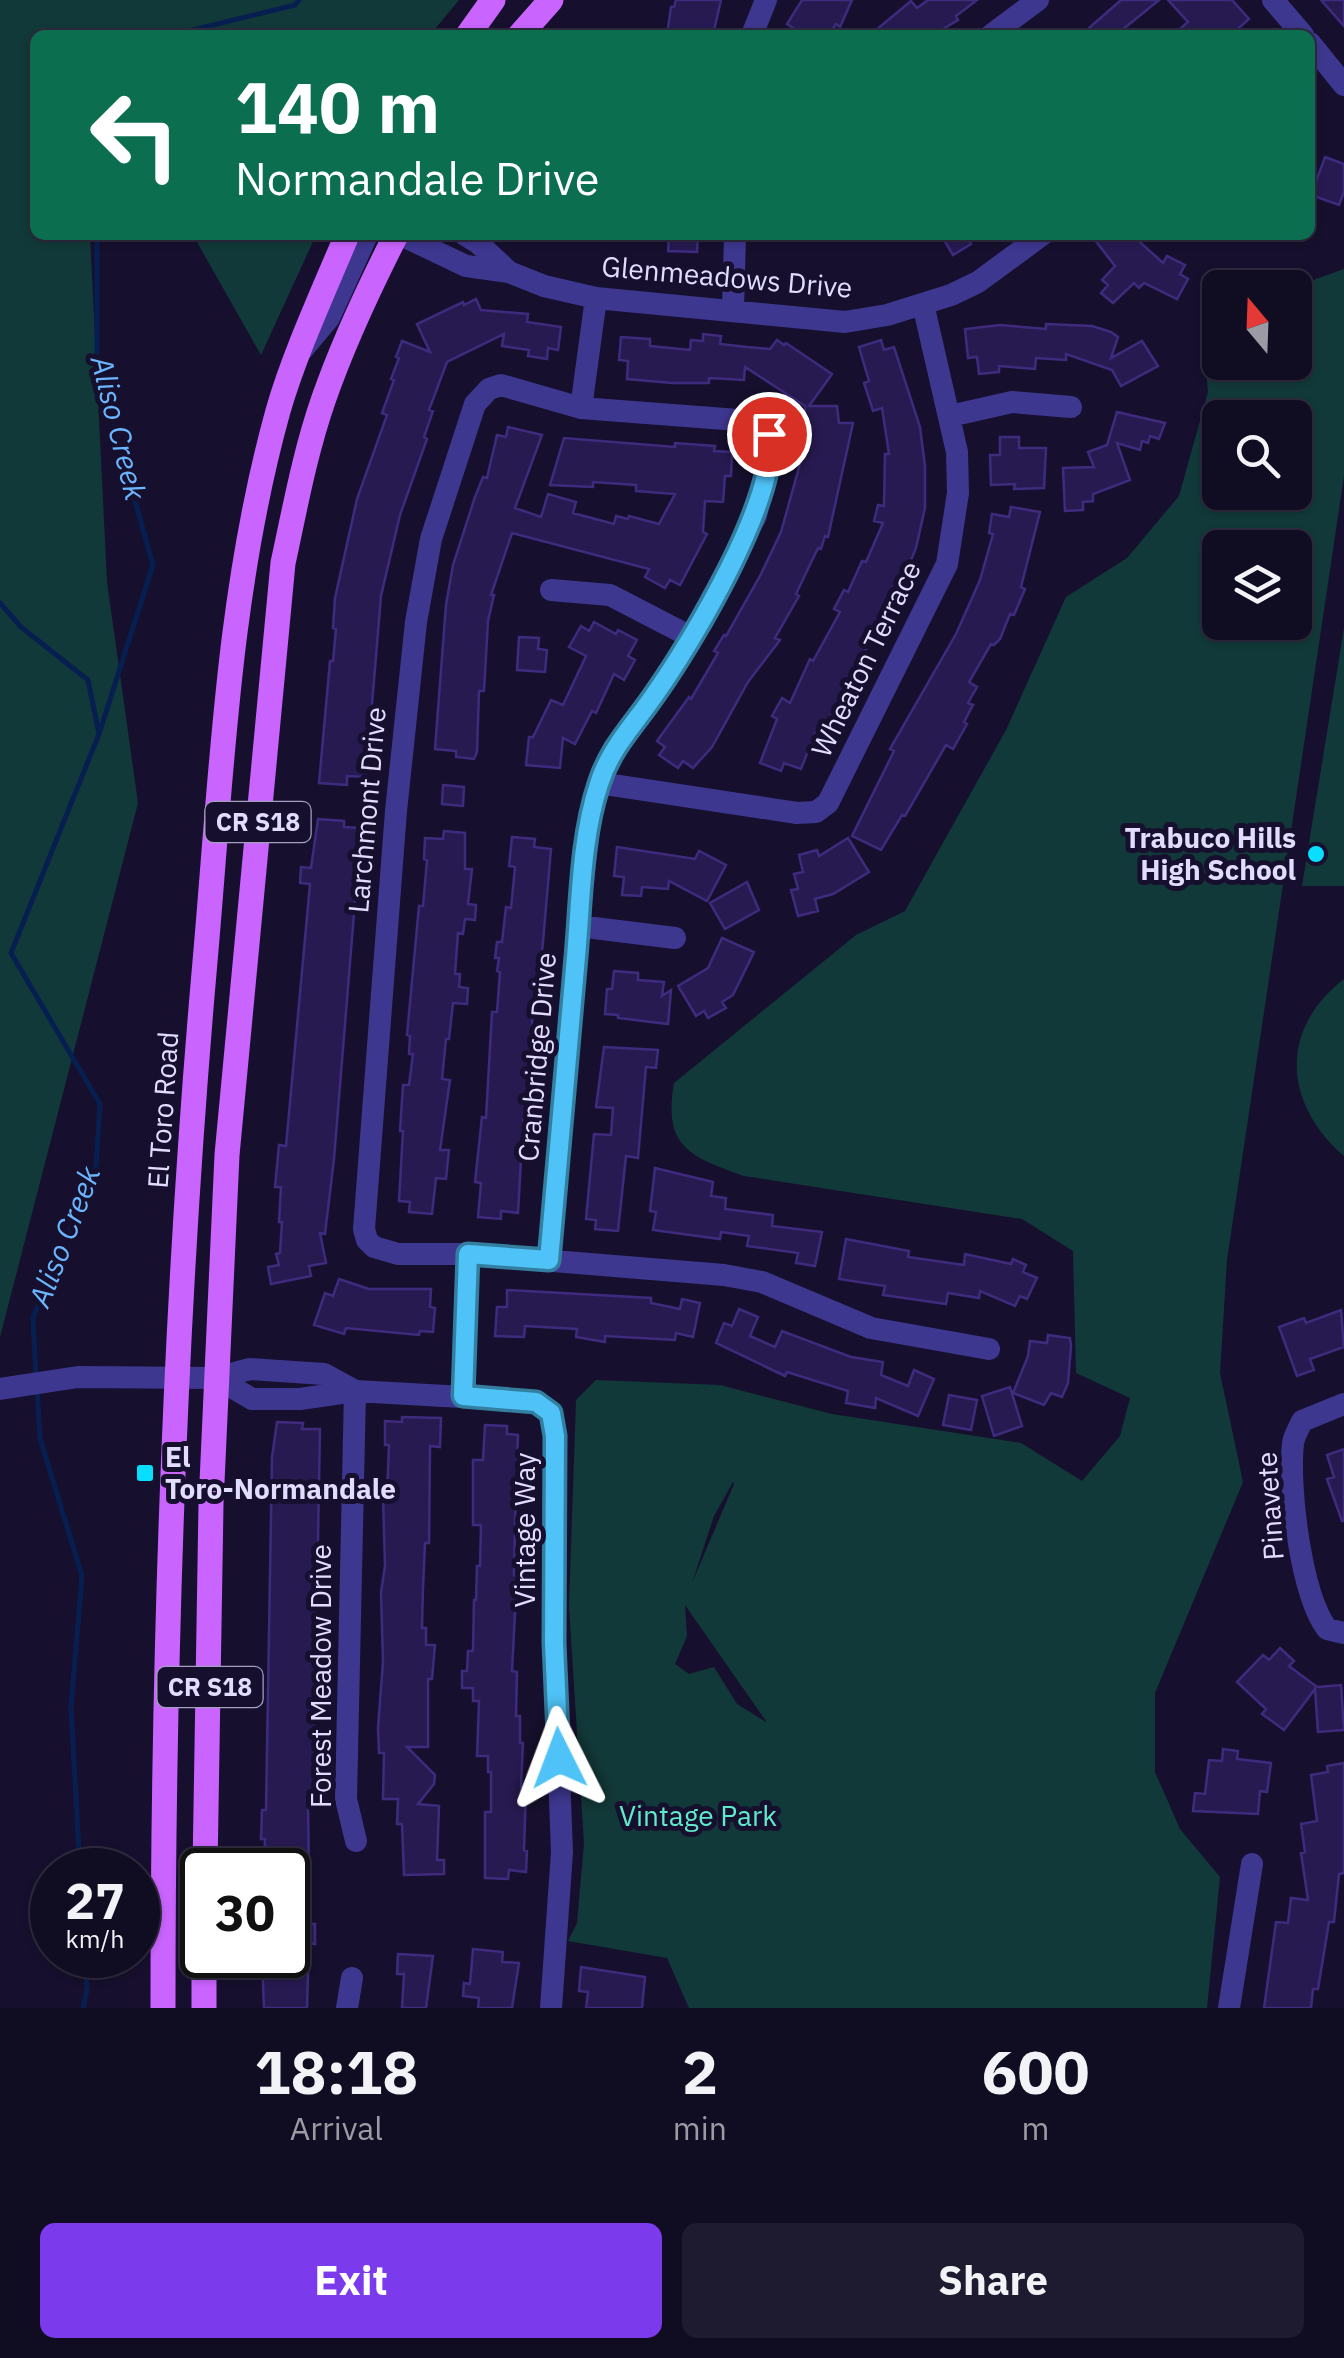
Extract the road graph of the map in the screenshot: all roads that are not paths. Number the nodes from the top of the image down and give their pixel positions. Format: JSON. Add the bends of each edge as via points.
{"nodes":[{"id":1,"x":493,"y":0,"type":"edge"},
{"id":2,"x":551,"y":0,"type":"edge"},
{"id":3,"x":766,"y":0,"type":"edge"},
{"id":4,"x":1038,"y":0,"type":"edge"},
{"id":5,"x":1273,"y":0,"type":"edge"},
{"id":6,"x":472,"y":30,"type":"edge"},
{"id":7,"x":524,"y":30,"type":"edge"},
{"id":8,"x":754,"y":30,"type":"edge"},
{"id":9,"x":999,"y":30,"type":"edge"},
{"id":10,"x":1296,"y":30,"type":"edge"},
{"id":11,"x":1315,"y":52,"type":"edge"},
{"id":12,"x":1344,"y":85,"type":"edge"},
{"id":13,"x":345,"y":240,"type":"edge"},
{"id":14,"x":365,"y":240,"type":"edge"},
{"id":15,"x":395,"y":240,"type":"edge"},
{"id":16,"x":409,"y":240,"type":"edge"},
{"id":17,"x":474,"y":240,"type":"edge"},
{"id":18,"x":735,"y":240,"type":"edge"},
{"id":19,"x":1035,"y":240,"type":"edge"},
{"id":20,"x":509,"y":272,"type":"junction"},
{"id":21,"x":596,"y":298,"type":"junction"},
{"id":22,"x":923,"y":304,"type":"junction"},
{"id":23,"x":733,"y":310,"type":"junction"},
{"id":24,"x":300,"y":352,"type":"junction"},
{"id":25,"x":1071,"y":407,"type":"dead end"},
{"id":26,"x":581,"y":408,"type":"junction"},
{"id":27,"x":950,"y":416,"type":"junction"},
{"id":28,"x":551,"y":590,"type":"dead end"},
{"id":29,"x":691,"y":637,"type":"junction"},
{"id":30,"x":599,"y":784,"type":"junction"},
{"id":31,"x":578,"y":926,"type":"junction"},
{"id":32,"x":675,"y":938,"type":"dead end"},
{"id":33,"x":468,"y":1254,"type":"junction"},
{"id":34,"x":549,"y":1260,"type":"junction"},
{"id":35,"x":988,"y":1350,"type":"dead end"},
{"id":36,"x":176,"y":1377,"type":"junction"},
{"id":37,"x":216,"y":1378,"type":"junction"},
{"id":38,"x":0,"y":1389,"type":"edge"},
{"id":39,"x":356,"y":1390,"type":"junction"},
{"id":40,"x":463,"y":1396,"type":"junction"},
{"id":41,"x":1344,"y":1404,"type":"edge"},
{"id":42,"x":1336,"y":1631,"type":"edge"},
{"id":43,"x":356,"y":1841,"type":"dead end"},
{"id":44,"x":205,"y":1848,"type":"edge"},
{"id":45,"x":1252,"y":1864,"type":"dead end"},
{"id":46,"x":204,"y":1978,"type":"edge"},
{"id":47,"x":352,"y":1978,"type":"dead end"},
{"id":48,"x":163,"y":2008,"type":"edge"},
{"id":49,"x":204,"y":2008,"type":"edge"},
{"id":50,"x":347,"y":2008,"type":"edge"},
{"id":51,"x":550,"y":2008,"type":"edge"},
{"id":52,"x":1228,"y":2008,"type":"edge"}],
"edges":[{"from":1,"to":6,"type":"main road"},
{"from":2,"to":7,"type":"main road"},
{"from":3,"to":8,"type":"street"},
{"from":4,"to":9,"type":"street"},
{"from":5,"to":10,"type":"street"},
{"from":11,"to":12,"type":"street"},
{"from":13,"to":24,"type":"main road","name":"El Toro Road"},
{"from":14,"to":24,"type":"street","via":[[329,318]]},
{"from":15,"to":37,"type":"main road","number":"CR S18","via":[[358,310],[323,400],[283,563],[226,1156]]},
{"from":16,"to":20,"type":"street","name":"Glenmeadows Drive","via":[[466,266]]},
{"from":17,"to":20,"type":"street","name":"Glenmeadows Drive"},
{"from":18,"to":23,"type":"street"},
{"from":19,"to":22,"type":"street","name":"Glenmeadows Drive","via":[[978,282]]},
{"from":20,"to":21,"type":"street","name":"Glenmeadows Drive"},
{"from":21,"to":23,"type":"street","name":"Glenmeadows Drive"},
{"from":21,"to":26,"type":"street"},
{"from":22,"to":23,"type":"street","name":"Glenmeadows Drive","via":[[845,322]]},
{"from":22,"to":27,"type":"street","name":"Wheaton Terrace"},
{"from":24,"to":36,"type":"main road","name":"El Toro Road","via":[[279,408],[242,575],[193,1100]]},
{"from":25,"to":27,"type":"street","via":[[1012,402]]},
{"from":26,"to":29,"type":"street","name":"Cranbridge Drive","via":[[751,420],[765,428],[771,446],[756,516]]},
{"from":26,"to":33,"type":"street","name":"Larchmont Drive","via":[[501,385],[475,404],[431,539],[416,622],[364,1229],[374,1247],[398,1254]]},
{"from":27,"to":30,"type":"street","name":"Wheaton Terrace","via":[[958,493],[947,564],[828,803],[816,812],[797,812]]},
{"from":28,"to":29,"type":"street","via":[[610,595]]},
{"from":29,"to":30,"type":"street","name":"Cranbridge Drive","via":[[614,748]]},
{"from":30,"to":31,"type":"street","name":"Cranbridge Drive"},
{"from":31,"to":32,"type":"street"},
{"from":31,"to":34,"type":"street","name":"Cranbridge Drive"},
{"from":33,"to":34,"type":"street"},
{"from":33,"to":40,"type":"street"},
{"from":34,"to":35,"type":"street","via":[[724,1274],[762,1282],[871,1328]]},
{"from":36,"to":37,"type":"street"},
{"from":36,"to":38,"type":"street","via":[[78,1376]]},
{"from":36,"to":48,"type":"main road","name":"El Toro Road"},
{"from":37,"to":39,"type":"street","via":[[252,1399]]},
{"from":37,"to":44,"type":"main road","number":"CR S18"},
{"from":39,"to":40,"type":"street"},
{"from":39,"to":43,"type":"street","name":"Forest Meadow Drive","via":[[346,1799]]},
{"from":40,"to":51,"type":"street","name":"Vintage Way","via":[[536,1402],[551,1413],[555,1436],[562,1852]]},
{"from":41,"to":42,"type":"street","name":"Pinavete","via":[[1302,1421],[1293,1440],[1294,1508],[1305,1572],[1317,1616]]},
{"from":45,"to":52,"type":"street"},
{"from":46,"to":49,"type":"main road"},
{"from":47,"to":50,"type":"street"}]}
